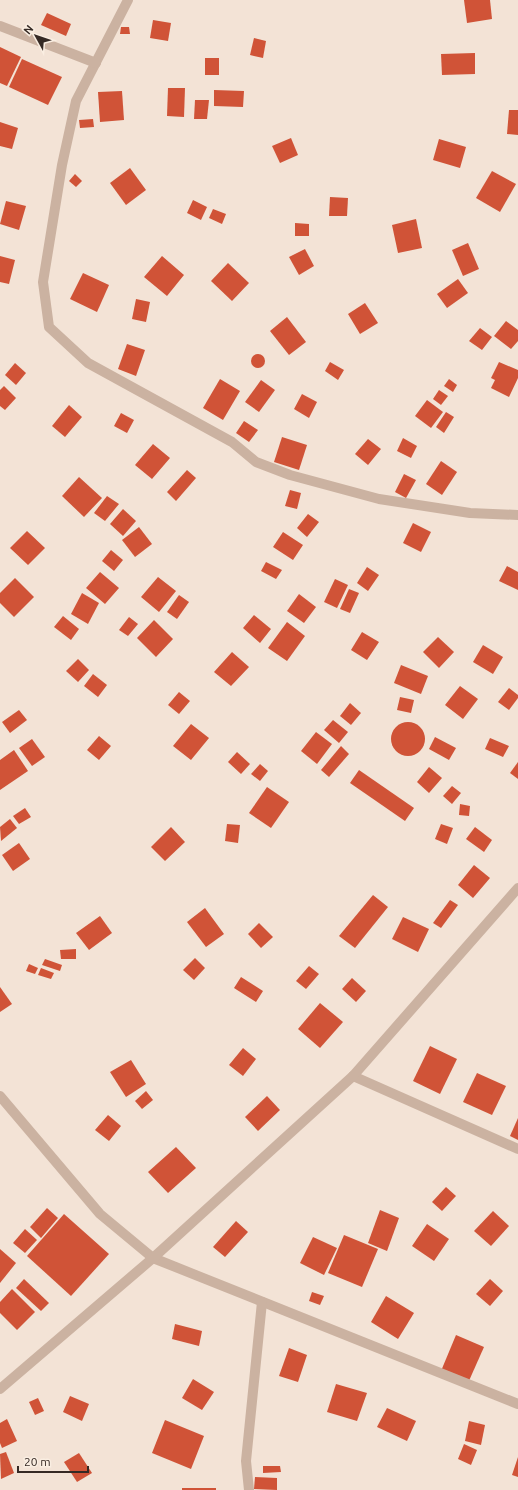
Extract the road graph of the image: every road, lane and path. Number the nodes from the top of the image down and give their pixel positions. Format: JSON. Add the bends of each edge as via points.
{"nodes":[{"id":1,"x":128,"y":0,"type":"edge"},
{"id":2,"x":0,"y":26,"type":"edge"},
{"id":3,"x":96,"y":63,"type":"junction"},
{"id":4,"x":518,"y":515,"type":"edge"},
{"id":5,"x":518,"y":888,"type":"edge"},
{"id":6,"x":353,"y":1076,"type":"junction"},
{"id":7,"x":0,"y":1096,"type":"edge"},
{"id":8,"x":518,"y":1149,"type":"edge"},
{"id":9,"x":153,"y":1258,"type":"junction"},
{"id":10,"x":262,"y":1302,"type":"junction"},
{"id":11,"x":0,"y":1389,"type":"edge"},
{"id":12,"x":518,"y":1404,"type":"edge"},
{"id":13,"x":248,"y":1490,"type":"edge"}],
"edges":[{"from":1,"to":3,"type":"street"},
{"from":2,"to":3,"type":"street"},
{"from":3,"to":4,"type":"street","via":[[76,101],[62,165],[44,282],[49,327],[88,363],[232,442],[256,462],[290,475],[379,499],[470,514]]},
{"from":5,"to":6,"type":"street"},
{"from":6,"to":8,"type":"street"},
{"from":6,"to":9,"type":"street"},
{"from":7,"to":9,"type":"street","via":[[100,1214]]},
{"from":9,"to":10,"type":"street"},
{"from":9,"to":11,"type":"street"},
{"from":10,"to":12,"type":"street"},
{"from":10,"to":13,"type":"street","via":[[246,1461]]}]}
